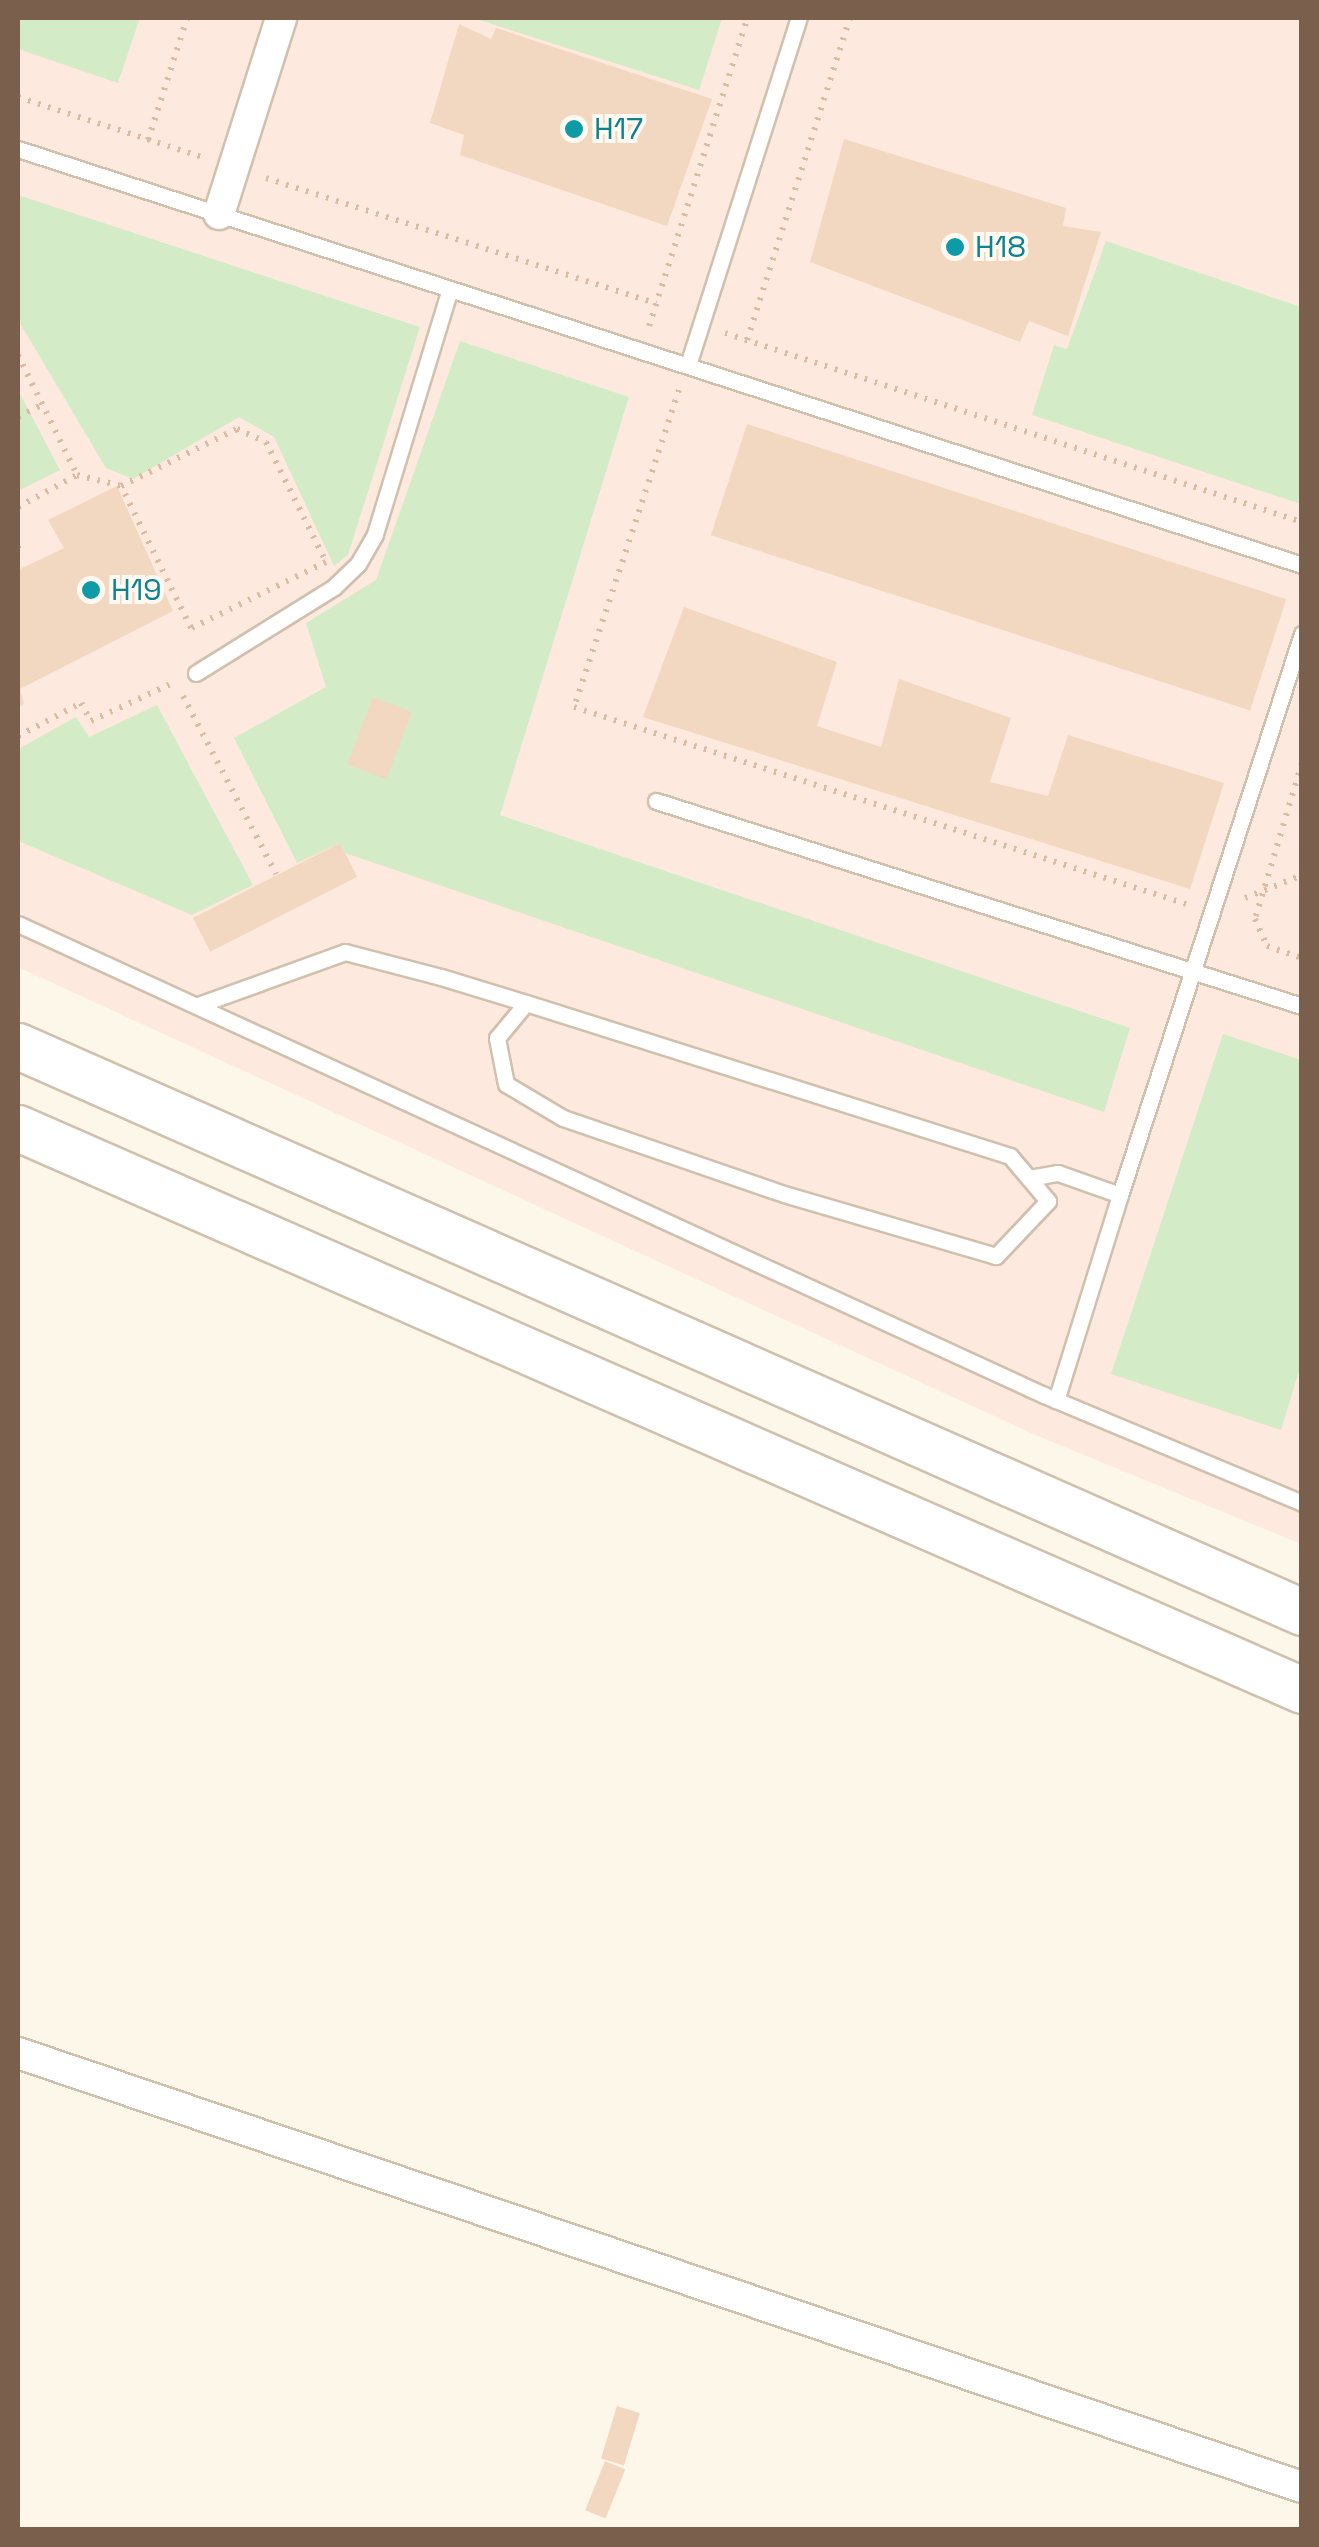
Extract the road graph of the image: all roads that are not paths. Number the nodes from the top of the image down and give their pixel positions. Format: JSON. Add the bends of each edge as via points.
{"nodes":[{"id":1,"x":281,"y":18,"type":"edge"},
{"id":2,"x":799,"y":18,"type":"edge"},
{"id":3,"x":18,"y":149,"type":"edge"},
{"id":4,"x":219,"y":214,"type":"junction"},
{"id":5,"x":450,"y":288,"type":"junction"},
{"id":6,"x":688,"y":365,"type":"junction"},
{"id":7,"x":1302,"y":565,"type":"edge"},
{"id":8,"x":1302,"y":634,"type":"edge"},
{"id":9,"x":196,"y":672,"type":"road end"},
{"id":10,"x":656,"y":801,"type":"dead end"},
{"id":11,"x":18,"y":924,"type":"edge"},
{"id":12,"x":1190,"y":970,"type":"junction"},
{"id":13,"x":526,"y":1003,"type":"junction"},
{"id":14,"x":198,"y":1005,"type":"junction"},
{"id":15,"x":1302,"y":1006,"type":"edge"},
{"id":16,"x":18,"y":1046,"type":"edge"},
{"id":17,"x":18,"y":1128,"type":"edge"},
{"id":18,"x":1029,"y":1178,"type":"junction"},
{"id":19,"x":1120,"y":1195,"type":"junction"},
{"id":20,"x":1056,"y":1400,"type":"junction"},
{"id":21,"x":1302,"y":1502,"type":"edge"},
{"id":22,"x":1302,"y":1612,"type":"edge"},
{"id":23,"x":1302,"y":1690,"type":"edge"},
{"id":24,"x":18,"y":2053,"type":"edge"},
{"id":25,"x":1302,"y":2487,"type":"edge"}],
"edges":[{"from":1,"to":4,"type":"street"},
{"from":2,"to":6,"type":"lane"},
{"from":3,"to":4,"type":"lane"},
{"from":4,"to":5,"type":"lane"},
{"from":5,"to":6,"type":"lane"},
{"from":5,"to":9,"type":"lane","via":[[367,549],[334,587]]},
{"from":6,"to":7,"type":"lane"},
{"from":8,"to":12,"type":"lane"},
{"from":10,"to":12,"type":"lane"},
{"from":11,"to":14,"type":"lane"},
{"from":12,"to":15,"type":"lane"},
{"from":12,"to":19,"type":"lane"},
{"from":13,"to":14,"type":"lane","via":[[345,952]]},
{"from":13,"to":18,"type":"lane","via":[[1010,1156]]},
{"from":13,"to":18,"type":"lane","via":[[497,1038],[506,1084],[564,1118],[784,1194],[996,1256],[1048,1200]]},
{"from":14,"to":20,"type":"lane"},
{"from":16,"to":22,"type":"main road"},
{"from":17,"to":23,"type":"main road"},
{"from":18,"to":19,"type":"lane","via":[[1058,1173]]},
{"from":19,"to":20,"type":"lane"},
{"from":20,"to":21,"type":"lane"},
{"from":24,"to":25,"type":"street"}]}
